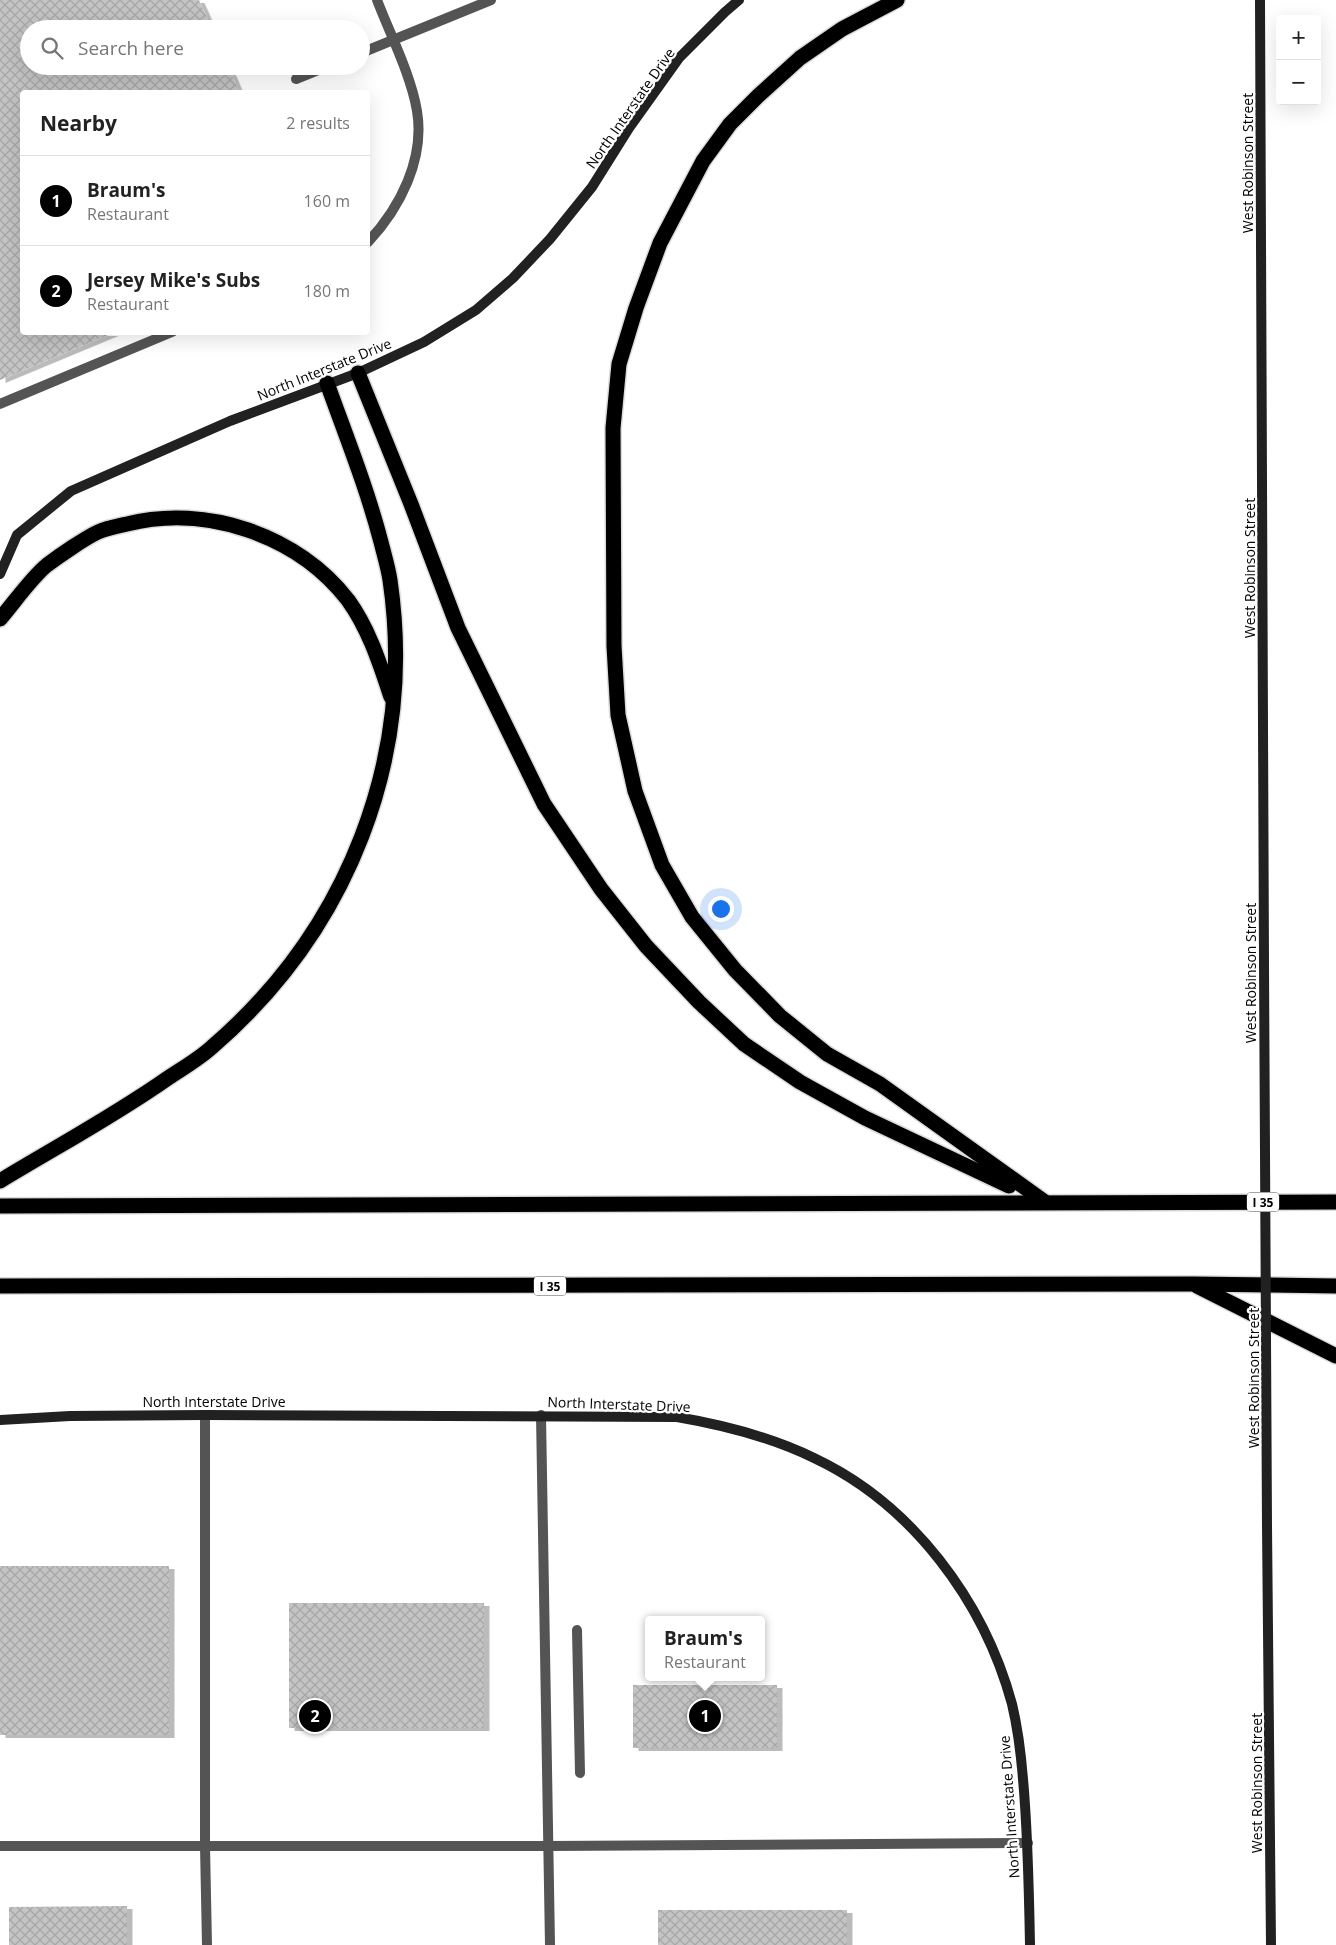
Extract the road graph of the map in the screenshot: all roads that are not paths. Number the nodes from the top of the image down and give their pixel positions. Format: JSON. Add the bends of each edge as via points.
{"nodes":[{"id":1,"x":377,"y":0,"type":"edge"},
{"id":2,"x":491,"y":0,"type":"edge"},
{"id":3,"x":739,"y":0,"type":"edge"},
{"id":4,"x":897,"y":0,"type":"edge"},
{"id":5,"x":1260,"y":0,"type":"edge"},
{"id":6,"x":393,"y":40,"type":"junction"},
{"id":7,"x":370,"y":49,"type":"edge"},
{"id":8,"x":307,"y":75,"type":"edge"},
{"id":9,"x":296,"y":80,"type":"dead end"},
{"id":10,"x":370,"y":239,"type":"edge"},
{"id":11,"x":165,"y":335,"type":"edge"},
{"id":12,"x":358,"y":373,"type":"junction"},
{"id":13,"x":327,"y":384,"type":"junction"},
{"id":14,"x":0,"y":404,"type":"edge"},
{"id":15,"x":0,"y":574,"type":"edge"},
{"id":16,"x":0,"y":620,"type":"edge"},
{"id":17,"x":394,"y":707,"type":"junction"},
{"id":18,"x":0,"y":1181,"type":"edge"},
{"id":19,"x":1045,"y":1202,"type":"junction"},
{"id":20,"x":1336,"y":1202,"type":"edge"},
{"id":21,"x":0,"y":1206,"type":"edge"},
{"id":22,"x":1193,"y":1284,"type":"junction"},
{"id":23,"x":0,"y":1286,"type":"edge"},
{"id":24,"x":1336,"y":1286,"type":"edge"},
{"id":25,"x":1336,"y":1356,"type":"edge"},
{"id":26,"x":205,"y":1415,"type":"junction"},
{"id":27,"x":541,"y":1415,"type":"junction"},
{"id":28,"x":0,"y":1420,"type":"edge"},
{"id":29,"x":577,"y":1630,"type":"dead end"},
{"id":30,"x":580,"y":1773,"type":"dead end"},
{"id":31,"x":1028,"y":1842,"type":"junction"},
{"id":32,"x":0,"y":1846,"type":"edge"},
{"id":33,"x":205,"y":1846,"type":"junction"},
{"id":34,"x":548,"y":1846,"type":"junction"},
{"id":35,"x":207,"y":1945,"type":"edge"},
{"id":36,"x":550,"y":1945,"type":"edge"},
{"id":37,"x":1030,"y":1945,"type":"edge"},
{"id":38,"x":1271,"y":1945,"type":"edge"}],
"edges":[{"from":1,"to":6,"type":"lane"},
{"from":2,"to":6,"type":"lane"},
{"from":3,"to":12,"type":"main road","name":"North Interstate Drive","via":[[679,58],[592,187],[513,278],[476,310],[424,342]]},
{"from":4,"to":19,"type":"highway","via":[[842,29],[800,58],[730,124],[703,161],[660,243],[619,364],[613,428],[614,646],[618,715],[635,791],[662,864],[692,917],[735,970],[780,1016],[827,1054],[880,1084]]},
{"from":5,"to":38,"type":"main road","name":"West Robinson Street","bridge":true},
{"from":6,"to":7,"type":"lane"},
{"from":6,"to":10,"type":"lane","via":[[417,112],[417,146],[410,175],[396,206]]},
{"from":8,"to":9,"type":"lane"},
{"from":11,"to":14,"type":"lane"},
{"from":12,"to":13,"type":"main road","name":"North Interstate Drive"},
{"from":12,"to":19,"type":"highway","via":[[458,628],[540,795],[601,889],[646,946],[744,1044],[800,1082],[865,1118]]},
{"from":13,"to":15,"type":"main road","name":"North Interstate Drive","via":[[230,421],[71,491],[17,534]]},
{"from":13,"to":17,"type":"highway","via":[[372,505],[390,578],[396,640]]},
{"from":16,"to":17,"type":"highway","via":[[46,566],[99,531],[150,518],[191,518],[238,527],[275,540],[313,564],[348,600],[373,645]]},
{"from":17,"to":18,"type":"highway","via":[[377,795],[344,878],[315,930],[263,998],[211,1048],[141,1097]]},
{"from":19,"to":20,"type":"highway","number":"I 35"},
{"from":19,"to":21,"type":"highway","number":"I 35"},
{"from":22,"to":23,"type":"highway","number":"I 35"},
{"from":22,"to":24,"type":"highway","number":"I 35"},
{"from":22,"to":25,"type":"highway"},
{"from":26,"to":27,"type":"main road","name":"North Interstate Drive"},
{"from":26,"to":28,"type":"main road","name":"North Interstate Drive"},
{"from":26,"to":33,"type":"lane"},
{"from":27,"to":31,"type":"main road","name":"North Interstate Drive","via":[[677,1417],[720,1424],[815,1458],[856,1482],[890,1508],[925,1541],[959,1585],[998,1661],[1012,1704],[1019,1741]]},
{"from":27,"to":34,"type":"lane"},
{"from":29,"to":30,"type":"lane"},
{"from":31,"to":34,"type":"lane"},
{"from":31,"to":37,"type":"main road","name":"North Interstate Drive"},
{"from":32,"to":33,"type":"lane"},
{"from":33,"to":34,"type":"lane"},
{"from":33,"to":35,"type":"lane"},
{"from":34,"to":36,"type":"lane"}]}
